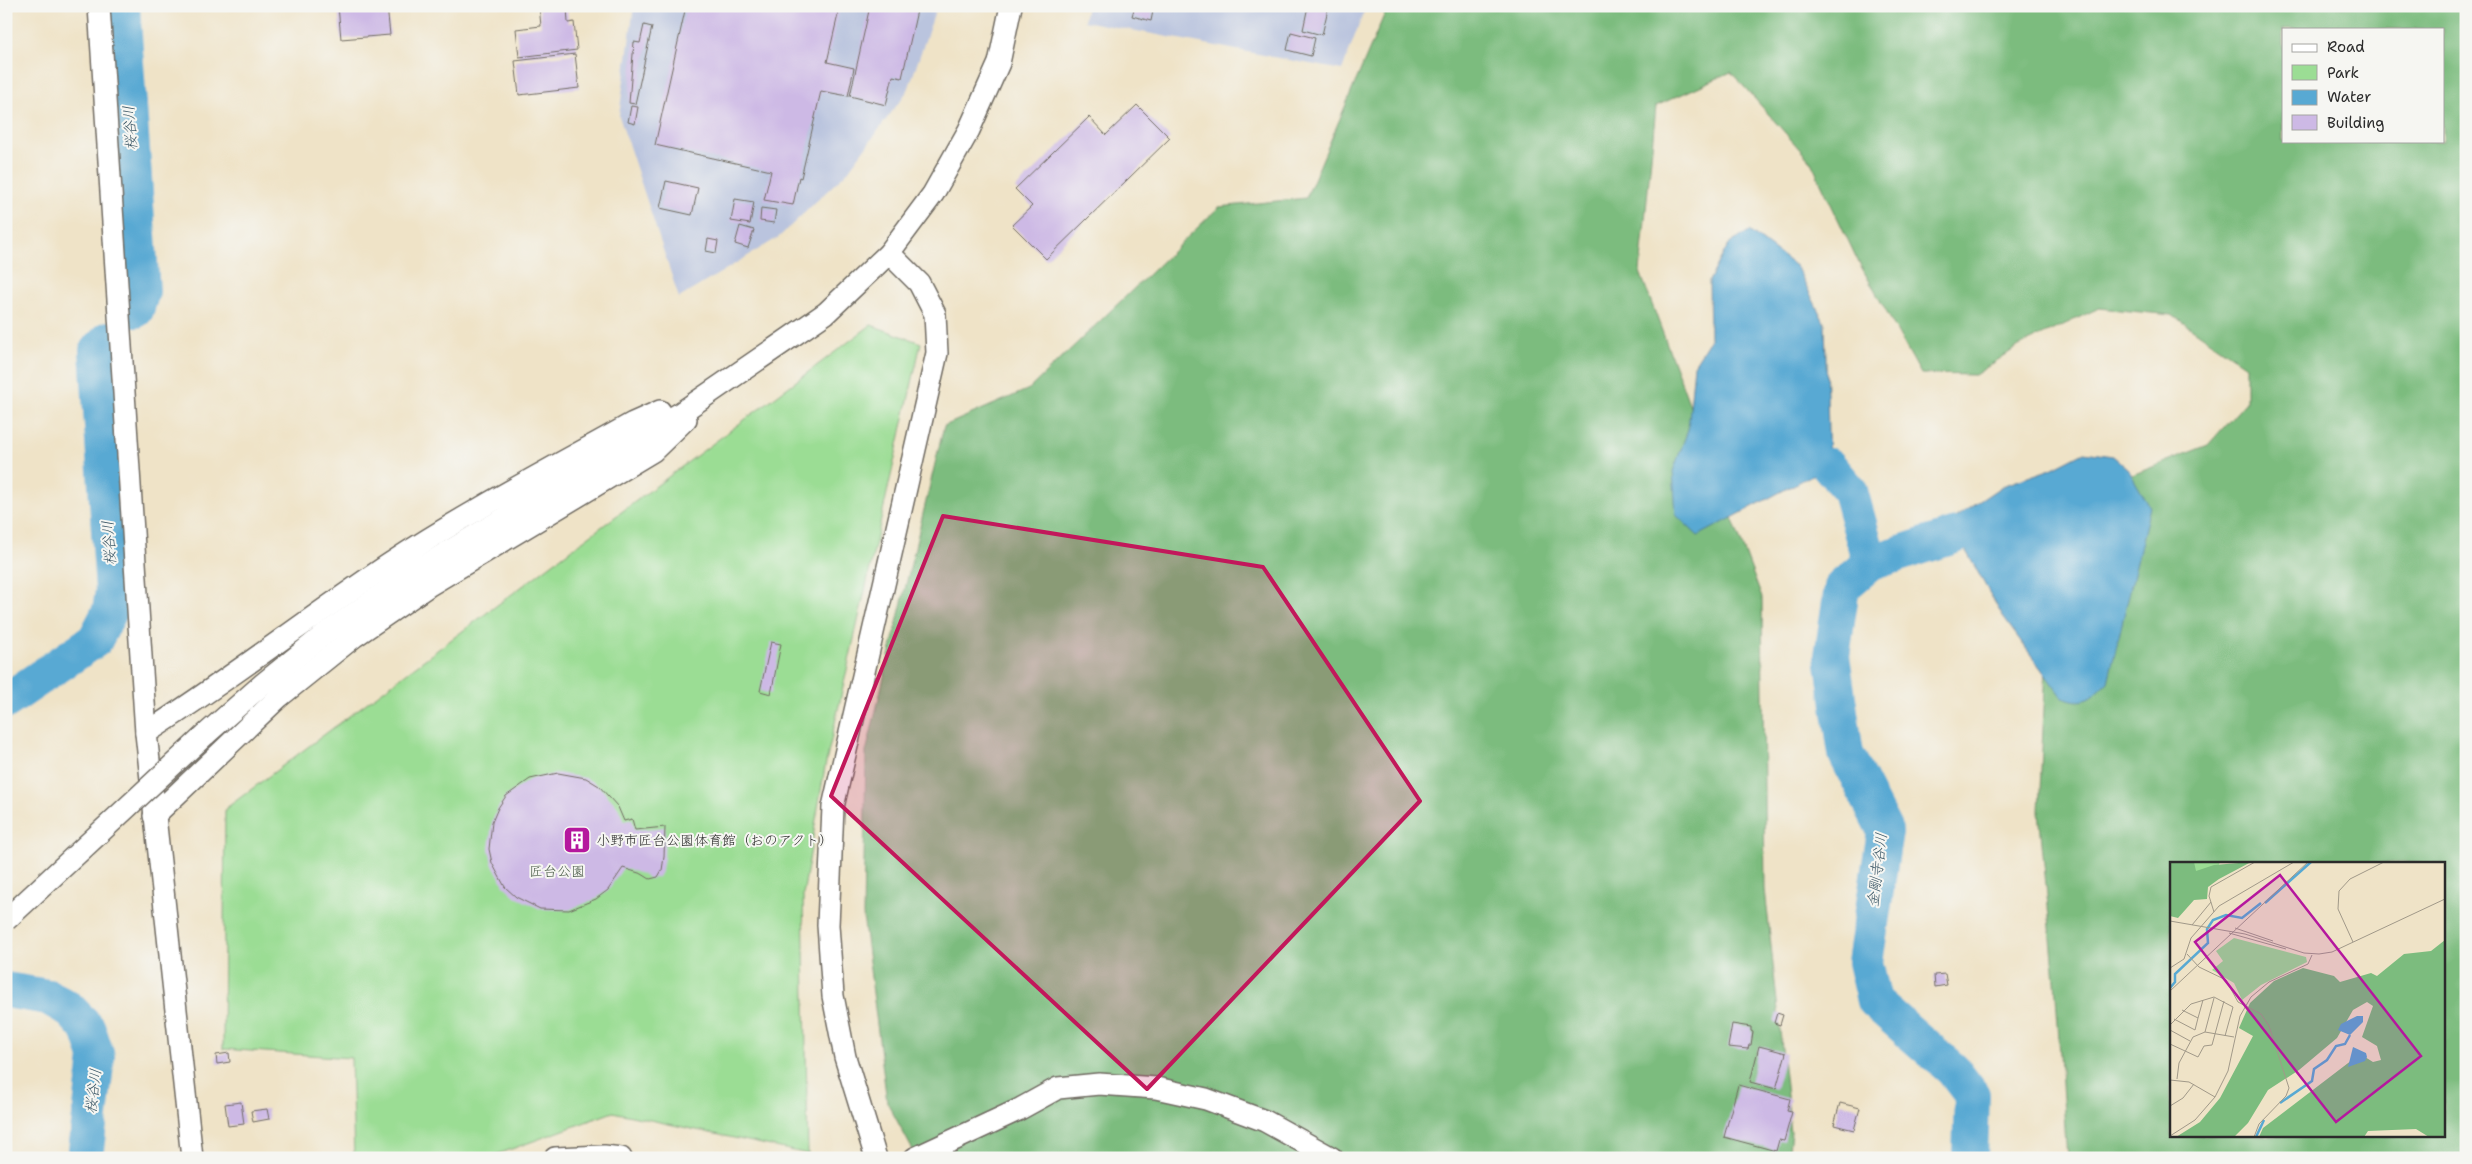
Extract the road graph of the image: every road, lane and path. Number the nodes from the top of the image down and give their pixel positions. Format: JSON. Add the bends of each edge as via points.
{"nodes":[{"id":1,"x":99,"y":6,"type":"edge"},
{"id":2,"x":1011,"y":6,"type":"edge"},
{"id":3,"x":889,"y":253,"type":"junction"},
{"id":4,"x":720,"y":386,"type":"junction"},
{"id":5,"x":146,"y":733,"type":"junction"},
{"id":6,"x":154,"y":816,"type":"junction"},
{"id":7,"x":6,"y":920,"type":"edge"},
{"id":8,"x":874,"y":1153,"type":"edge"},
{"id":9,"x":192,"y":1158,"type":"edge"},
{"id":10,"x":555,"y":1158,"type":"edge"},
{"id":11,"x":621,"y":1158,"type":"edge"},
{"id":12,"x":914,"y":1158,"type":"edge"},
{"id":13,"x":1332,"y":1158,"type":"edge"}],
"edges":[{"from":1,"to":5,"type":"street"},
{"from":2,"to":3,"type":"street","via":[[998,63],[969,130],[933,194]]},
{"from":3,"to":4,"type":"street","via":[[826,313]]},
{"from":3,"to":8,"type":"street","via":[[919,283],[935,314],[937,353],[833,807],[828,925],[833,996],[845,1057]]},
{"from":4,"to":5,"type":"street","via":[[633,423],[434,536]]},
{"from":4,"to":6,"type":"street","via":[[653,451],[428,586],[355,636],[279,696]]},
{"from":4,"to":7,"type":"street","bridge":true,"via":[[682,412],[407,576],[326,633],[205,735]]},
{"from":5,"to":6,"type":"street"},
{"from":6,"to":9,"type":"street"},
{"from":10,"to":11,"type":"street"},
{"from":12,"to":13,"type":"street","via":[[1058,1088],[1099,1084],[1156,1088],[1206,1099],[1265,1120]]}]}
